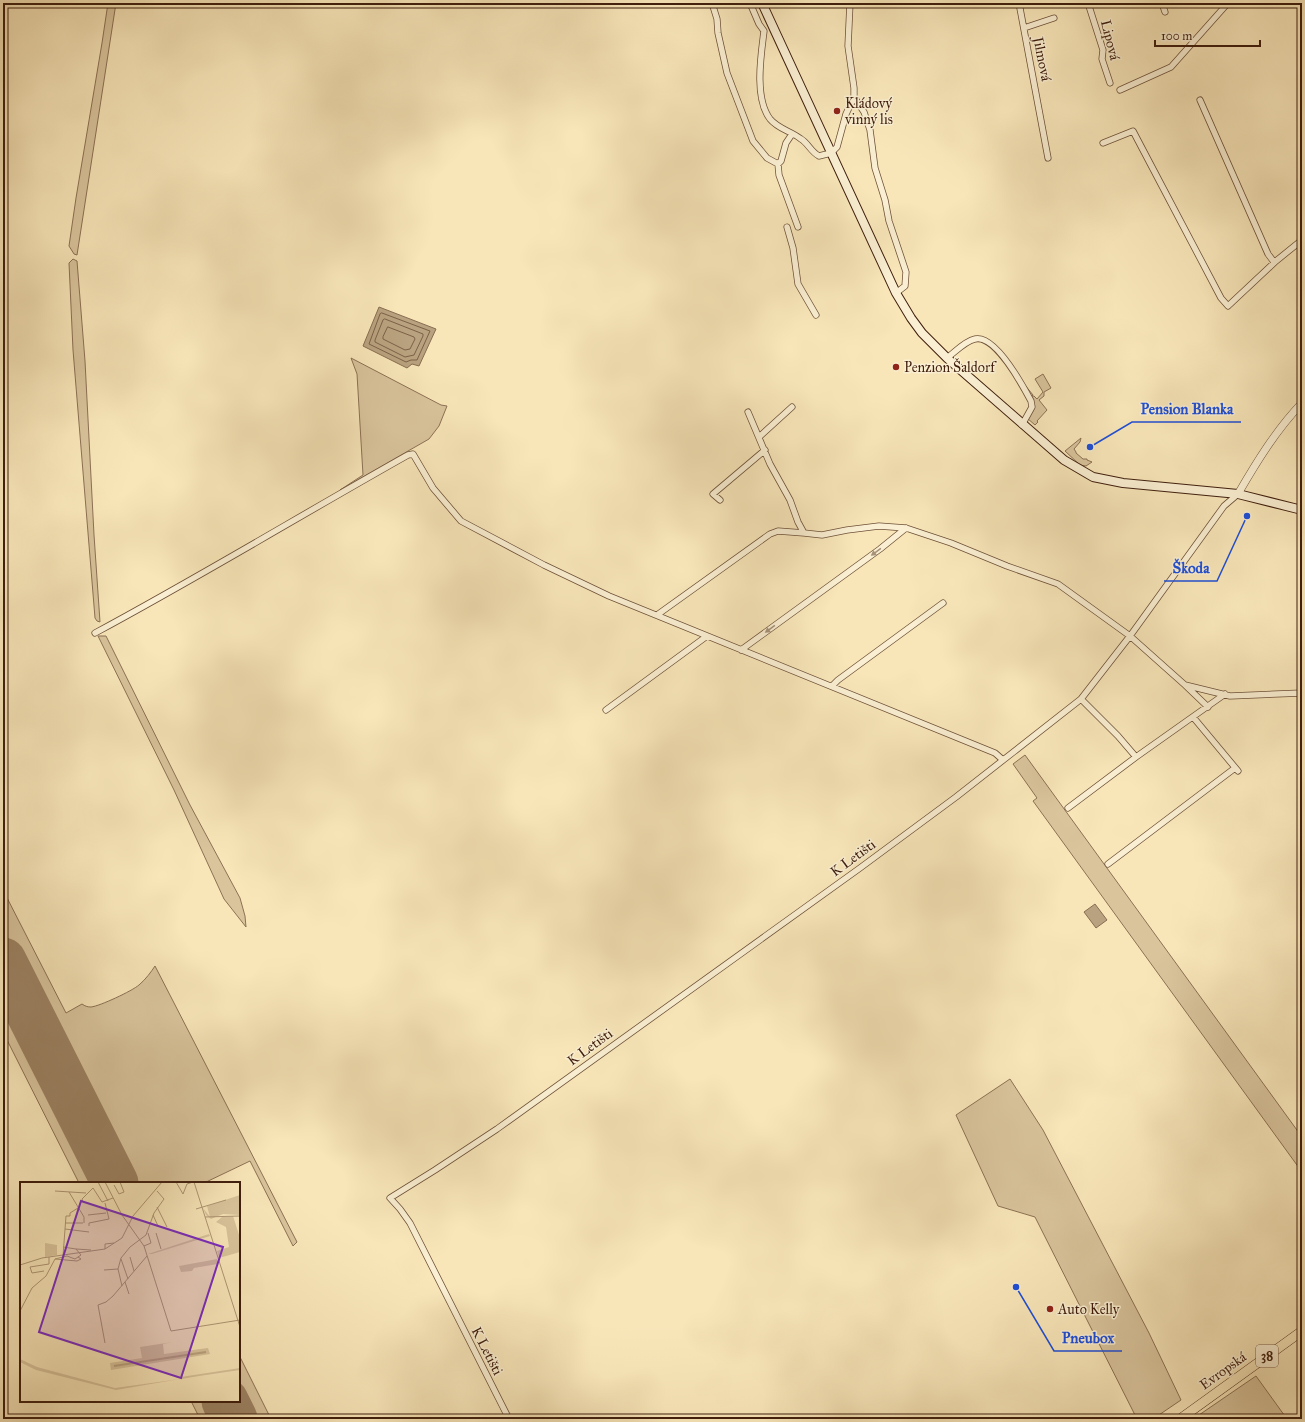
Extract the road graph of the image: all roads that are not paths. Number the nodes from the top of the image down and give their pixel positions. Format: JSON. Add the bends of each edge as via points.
{"nodes":[{"id":1,"x":712,"y":3,"type":"edge"},
{"id":2,"x":750,"y":3,"type":"edge"},
{"id":3,"x":762,"y":3,"type":"edge"},
{"id":4,"x":850,"y":3,"type":"edge"},
{"id":5,"x":1019,"y":3,"type":"edge"},
{"id":6,"x":1088,"y":3,"type":"edge"},
{"id":7,"x":1162,"y":3,"type":"edge"},
{"id":8,"x":1228,"y":3,"type":"edge"},
{"id":9,"x":1165,"y":12,"type":"dead end"},
{"id":10,"x":1054,"y":18,"type":"dead end"},
{"id":11,"x":1024,"y":28,"type":"junction"},
{"id":12,"x":774,"y":29,"type":"junction"},
{"id":13,"x":764,"y":31,"type":"junction"},
{"id":14,"x":1110,"y":83,"type":"dead end"},
{"id":15,"x":1120,"y":90,"type":"dead end"},
{"id":16,"x":854,"y":97,"type":"junction"},
{"id":17,"x":1200,"y":100,"type":"dead end"},
{"id":18,"x":792,"y":134,"type":"junction"},
{"id":19,"x":1103,"y":143,"type":"dead end"},
{"id":20,"x":831,"y":153,"type":"junction"},
{"id":21,"x":1048,"y":158,"type":"dead end"},
{"id":22,"x":778,"y":164,"type":"junction"},
{"id":23,"x":787,"y":226,"type":"dead end"},
{"id":24,"x":798,"y":227,"type":"dead end"},
{"id":25,"x":1302,"y":240,"type":"edge"},
{"id":26,"x":1274,"y":262,"type":"junction"},
{"id":27,"x":896,"y":293,"type":"junction"},
{"id":28,"x":816,"y":315,"type":"dead end"},
{"id":29,"x":947,"y":358,"type":"junction"},
{"id":30,"x":1302,"y":403,"type":"edge"},
{"id":31,"x":792,"y":407,"type":"dead end"},
{"id":32,"x":748,"y":412,"type":"dead end"},
{"id":33,"x":1022,"y":425,"type":"junction"},
{"id":34,"x":759,"y":437,"type":"junction"},
{"id":35,"x":765,"y":450,"type":"junction"},
{"id":36,"x":1238,"y":494,"type":"junction"},
{"id":37,"x":720,"y":500,"type":"dead end"},
{"id":38,"x":1302,"y":510,"type":"edge"},
{"id":39,"x":906,"y":528,"type":"junction"},
{"id":40,"x":804,"y":533,"type":"junction"},
{"id":41,"x":944,"y":603,"type":"dead end"},
{"id":42,"x":657,"y":615,"type":"junction"},
{"id":43,"x":95,"y":633,"type":"dead end"},
{"id":44,"x":707,"y":636,"type":"junction"},
{"id":45,"x":1130,"y":636,"type":"junction"},
{"id":46,"x":741,"y":650,"type":"junction"},
{"id":47,"x":1185,"y":685,"type":"junction"},
{"id":48,"x":832,"y":686,"type":"junction"},
{"id":49,"x":1302,"y":693,"type":"edge"},
{"id":50,"x":1225,"y":694,"type":"junction"},
{"id":51,"x":1081,"y":699,"type":"junction"},
{"id":52,"x":1208,"y":707,"type":"junction"},
{"id":53,"x":606,"y":710,"type":"dead end"},
{"id":54,"x":1193,"y":717,"type":"junction"},
{"id":55,"x":1136,"y":757,"type":"junction"},
{"id":56,"x":1003,"y":760,"type":"junction"},
{"id":57,"x":1068,"y":808,"type":"dead end"},
{"id":58,"x":1108,"y":864,"type":"dead end"},
{"id":59,"x":1302,"y":1331,"type":"edge"},
{"id":60,"x":509,"y":1419,"type":"edge"},
{"id":61,"x":1180,"y":1419,"type":"edge"}],
"edges":[{"from":1,"to":22,"type":"street","via":[[727,73],[753,141],[767,158]]},
{"from":2,"to":13,"type":"street"},
{"from":3,"to":12,"type":"main road"},
{"from":4,"to":16,"type":"street","via":[[848,46]]},
{"from":5,"to":11,"type":"street","name":"Jilmová"},
{"from":6,"to":14,"type":"street","name":"Lipová","via":[[1104,50],[1102,59]]},
{"from":7,"to":9,"type":"street"},
{"from":8,"to":15,"type":"street","via":[[1171,68]]},
{"from":10,"to":11,"type":"street"},
{"from":11,"to":21,"type":"street","name":"Jilmová"},
{"from":12,"to":13,"type":"street"},
{"from":12,"to":20,"type":"main road"},
{"from":13,"to":18,"type":"street","via":[[759,71],[761,94],[770,119]]},
{"from":16,"to":20,"type":"street","via":[[846,114],[839,143]]},
{"from":16,"to":27,"type":"street","via":[[864,112],[870,130],[875,168],[906,272],[906,286]]},
{"from":17,"to":26,"type":"street","via":[[1268,254]]},
{"from":18,"to":20,"type":"street","via":[[802,139],[819,156]]},
{"from":18,"to":22,"type":"street"},
{"from":19,"to":26,"type":"street","via":[[1133,131],[1221,298],[1228,306]]},
{"from":20,"to":27,"type":"main road"},
{"from":22,"to":24,"type":"street","via":[[779,175]]},
{"from":23,"to":28,"type":"street","via":[[798,284]]},
{"from":25,"to":26,"type":"street"},
{"from":27,"to":29,"type":"main road","via":[[922,333]]},
{"from":29,"to":33,"type":"main road"},
{"from":29,"to":33,"type":"street","via":[[975,338],[985,340],[992,346],[1015,374],[1031,401],[1032,407]]},
{"from":30,"to":36,"type":"street","via":[[1274,438]]},
{"from":31,"to":34,"type":"street"},
{"from":32,"to":34,"type":"street"},
{"from":33,"to":36,"type":"main road","via":[[1064,460],[1093,477],[1123,483]]},
{"from":34,"to":35,"type":"street"},
{"from":35,"to":37,"type":"street","via":[[713,494]]},
{"from":35,"to":40,"type":"street"},
{"from":36,"to":38,"type":"main road"},
{"from":36,"to":45,"type":"street","via":[[1224,506]]},
{"from":39,"to":40,"type":"street","via":[[879,526],[822,535]]},
{"from":39,"to":45,"type":"street","via":[[1058,584]]},
{"from":39,"to":46,"type":"street","one_way":true},
{"from":40,"to":42,"type":"street","via":[[778,531],[770,534]]},
{"from":41,"to":48,"type":"street"},
{"from":42,"to":43,"type":"street","via":[[609,596],[544,565],[461,521],[433,488],[413,454],[355,484]]},
{"from":42,"to":44,"type":"street"},
{"from":44,"to":46,"type":"street"},
{"from":44,"to":53,"type":"street"},
{"from":45,"to":47,"type":"street"},
{"from":45,"to":51,"type":"street"},
{"from":46,"to":48,"type":"street"},
{"from":47,"to":50,"type":"street"},
{"from":47,"to":52,"type":"street"},
{"from":48,"to":56,"type":"street","via":[[995,753]]},
{"from":49,"to":50,"type":"street","via":[[1230,696]]},
{"from":50,"to":52,"type":"street"},
{"from":51,"to":55,"type":"street"},
{"from":51,"to":56,"type":"street"},
{"from":52,"to":54,"type":"street"},
{"from":54,"to":55,"type":"street"},
{"from":54,"to":58,"type":"street","via":[[1237,769]]},
{"from":55,"to":57,"type":"street"},
{"from":56,"to":60,"type":"street","name":"K Letišti","via":[[860,868],[497,1129],[390,1198],[410,1223]]},
{"from":59,"to":61,"type":"main road","name":"Evropská","number":"38"}]}
